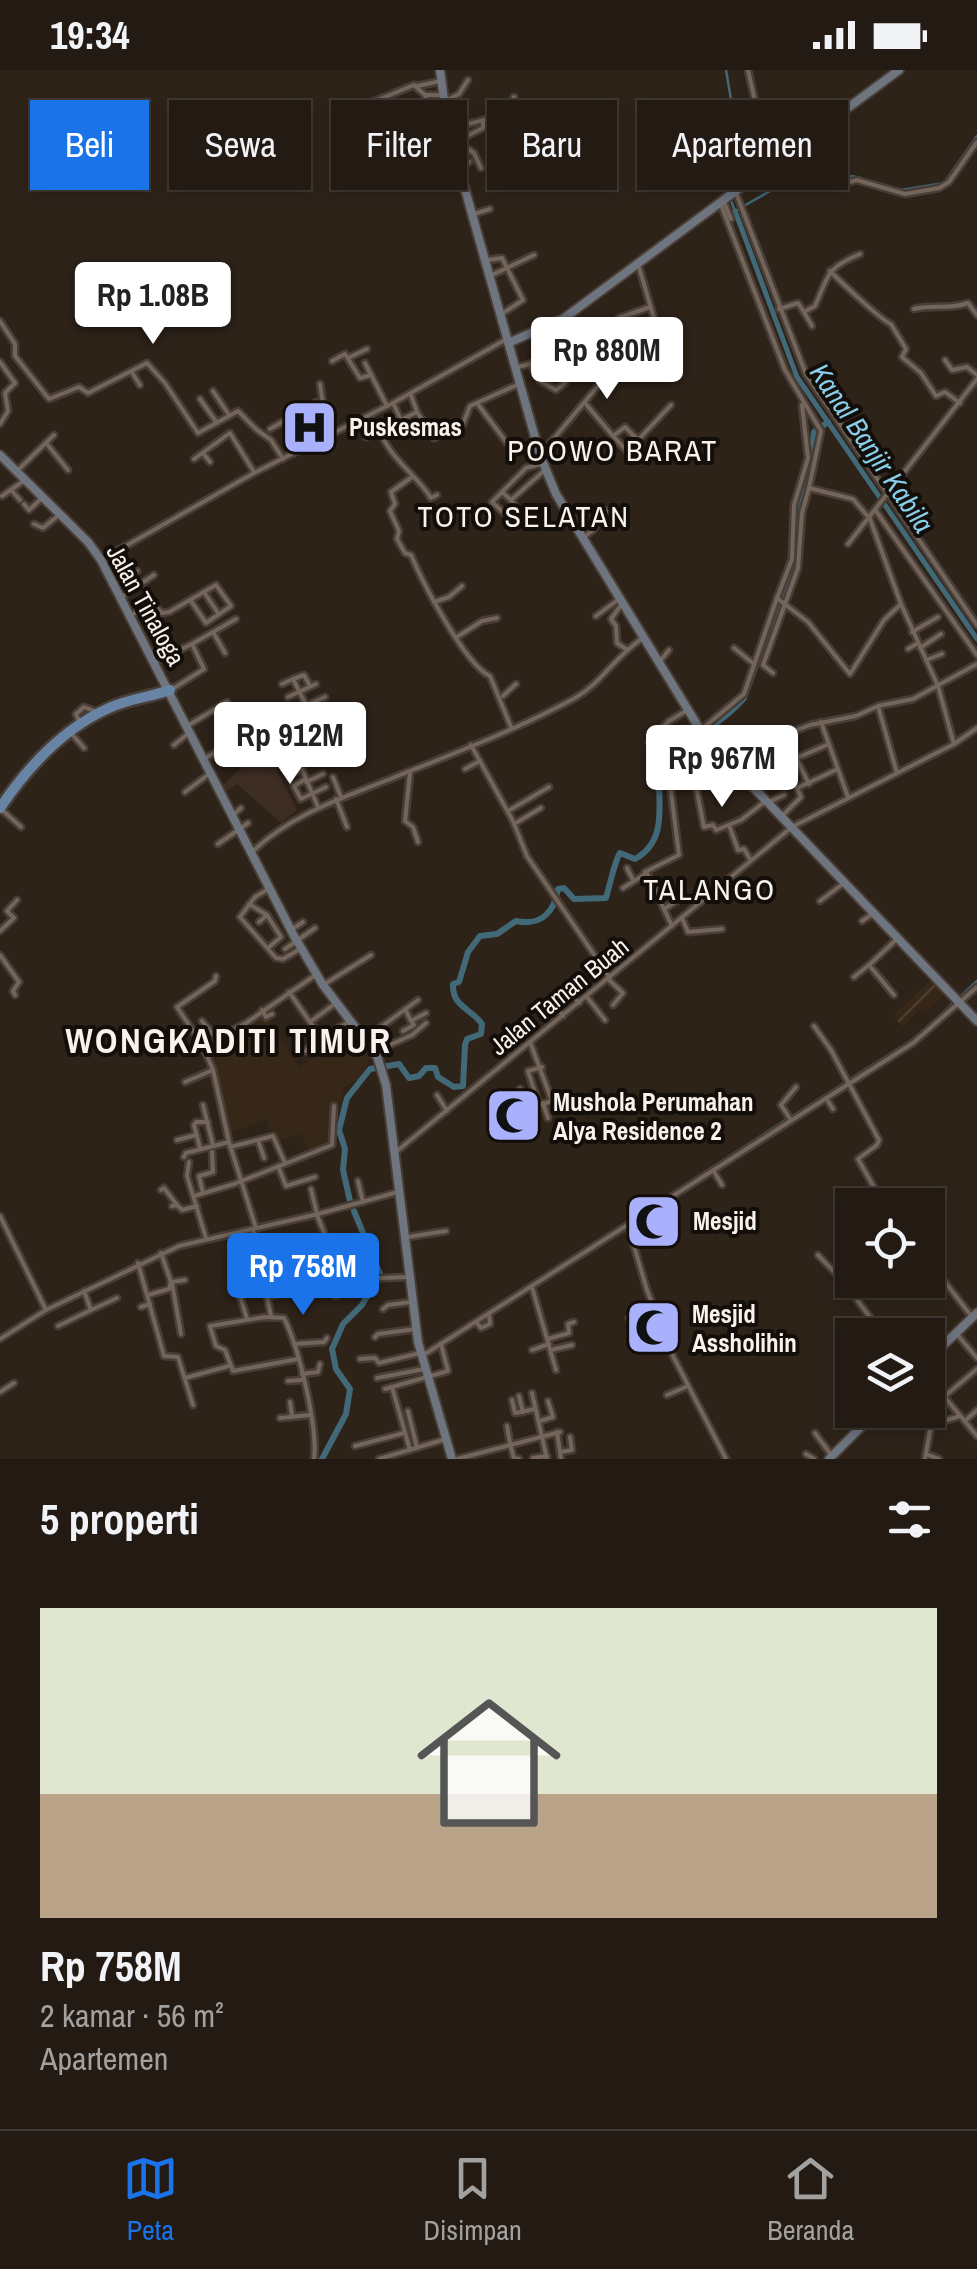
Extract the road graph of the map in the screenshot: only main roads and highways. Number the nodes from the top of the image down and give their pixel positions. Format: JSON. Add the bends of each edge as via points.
{"nodes":[{"id":1,"x":440,"y":70,"type":"edge"},
{"id":2,"x":897,"y":70,"type":"edge"},
{"id":3,"x":735,"y":196,"type":"junction"},
{"id":4,"x":723,"y":202,"type":"junction"},
{"id":5,"x":549,"y":326,"type":"junction"},
{"id":6,"x":505,"y":341,"type":"junction"},
{"id":7,"x":0,"y":455,"type":"edge"},
{"id":8,"x":170,"y":690,"type":"junction"},
{"id":9,"x":0,"y":808,"type":"edge"},
{"id":10,"x":977,"y":1021,"type":"edge"},
{"id":11,"x":975,"y":1315,"type":"edge"},
{"id":12,"x":945,"y":1344,"type":"edge"},
{"id":13,"x":860,"y":1428,"type":"edge"},
{"id":14,"x":831,"y":1458,"type":"edge"},
{"id":15,"x":454,"y":1459,"type":"edge"}],
"edges":[{"from":1,"to":6,"type":"main road","via":[[447,126]]},
{"from":2,"to":3,"type":"main road"},
{"from":2,"to":3,"type":"main road"},
{"from":3,"to":4,"type":"main road"},
{"from":4,"to":5,"type":"main road"},
{"from":4,"to":5,"type":"main road"},
{"from":5,"to":6,"type":"main road"},
{"from":6,"to":10,"type":"main road","via":[[543,463],[701,733]]},
{"from":7,"to":8,"type":"main road","name":"Jalan Tinaloga","via":[[101,560]]},
{"from":8,"to":9,"type":"main road","via":[[120,703],[82,724],[34,764]]},
{"from":8,"to":15,"type":"main road","name":"Jalan Tinaloga","via":[[209,774],[237,812],[298,945],[377,1056],[411,1308]]},
{"from":11,"to":12,"type":"main road"},
{"from":13,"to":14,"type":"main road"}]}
